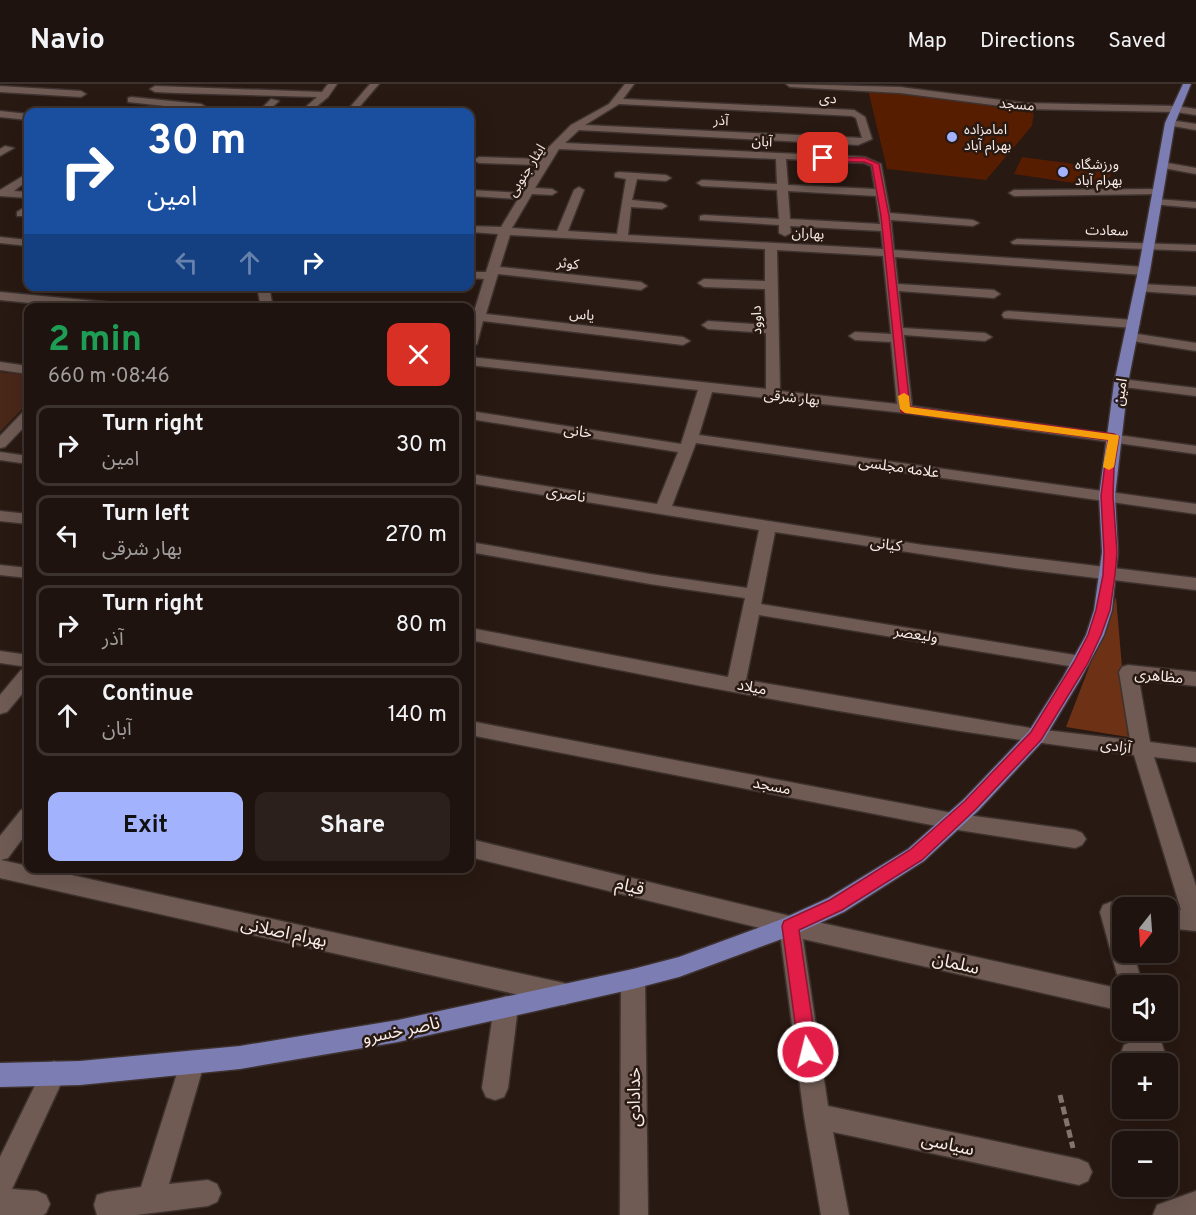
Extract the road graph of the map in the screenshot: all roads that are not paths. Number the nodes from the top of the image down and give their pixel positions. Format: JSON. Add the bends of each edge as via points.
{"nodes":[{"id":1,"x":254,"y":84,"type":"edge"},
{"id":2,"x":333,"y":84,"type":"edge"},
{"id":3,"x":375,"y":84,"type":"edge"},
{"id":4,"x":630,"y":84,"type":"edge"},
{"id":5,"x":790,"y":84,"type":"edge"},
{"id":6,"x":1187,"y":84,"type":"edge"},
{"id":7,"x":1195,"y":84,"type":"edge"},
{"id":8,"x":0,"y":89,"type":"edge"},
{"id":9,"x":155,"y":89,"type":"dead end"},
{"id":10,"x":245,"y":91,"type":"junction"},
{"id":11,"x":81,"y":94,"type":"dead end"},
{"id":12,"x":325,"y":95,"type":"junction"},
{"id":13,"x":131,"y":100,"type":"dead end"},
{"id":14,"x":274,"y":101,"type":"dead end"},
{"id":15,"x":617,"y":101,"type":"junction"},
{"id":16,"x":164,"y":104,"type":"junction"},
{"id":17,"x":201,"y":107,"type":"dead end"},
{"id":18,"x":158,"y":108,"type":"edge"},
{"id":19,"x":266,"y":108,"type":"edge"},
{"id":20,"x":310,"y":108,"type":"edge"},
{"id":21,"x":354,"y":108,"type":"edge"},
{"id":22,"x":1196,"y":112,"type":"edge"},
{"id":23,"x":0,"y":114,"type":"edge"},
{"id":24,"x":1173,"y":116,"type":"junction"},
{"id":25,"x":24,"y":117,"type":"edge"},
{"id":26,"x":574,"y":127,"type":"junction"},
{"id":27,"x":1196,"y":127,"type":"edge"},
{"id":28,"x":865,"y":141,"type":"joint"},
{"id":29,"x":556,"y":146,"type":"junction"},
{"id":30,"x":781,"y":157,"type":"junction"},
{"id":31,"x":479,"y":159,"type":"dead end"},
{"id":32,"x":545,"y":162,"type":"junction"},
{"id":33,"x":1162,"y":165,"type":"junction"},
{"id":34,"x":1196,"y":171,"type":"edge"},
{"id":35,"x":619,"y":175,"type":"dead end"},
{"id":36,"x":632,"y":176,"type":"junction"},
{"id":37,"x":666,"y":178,"type":"dead end"},
{"id":38,"x":24,"y":179,"type":"edge"},
{"id":39,"x":702,"y":183,"type":"dead end"},
{"id":40,"x":781,"y":188,"type":"junction"},
{"id":41,"x":579,"y":190,"type":"dead end"},
{"id":42,"x":552,"y":192,"type":"dead end"},
{"id":43,"x":2,"y":193,"type":"edge"},
{"id":44,"x":474,"y":193,"type":"edge"},
{"id":45,"x":881,"y":193,"type":"junction"},
{"id":46,"x":1014,"y":193,"type":"dead end"},
{"id":47,"x":526,"y":194,"type":"junction"},
{"id":48,"x":24,"y":195,"type":"edge"},
{"id":49,"x":1156,"y":197,"type":"junction"},
{"id":50,"x":626,"y":203,"type":"junction"},
{"id":51,"x":1196,"y":205,"type":"edge"},
{"id":52,"x":662,"y":206,"type":"dead end"},
{"id":53,"x":885,"y":216,"type":"junction"},
{"id":54,"x":704,"y":218,"type":"dead end"},
{"id":55,"x":785,"y":223,"type":"junction"},
{"id":56,"x":973,"y":223,"type":"dead end"},
{"id":57,"x":886,"y":228,"type":"junction"},
{"id":58,"x":474,"y":229,"type":"edge"},
{"id":59,"x":505,"y":231,"type":"junction"},
{"id":60,"x":561,"y":235,"type":"junction"},
{"id":61,"x":622,"y":238,"type":"junction"},
{"id":62,"x":0,"y":240,"type":"edge"},
{"id":63,"x":1017,"y":242,"type":"dead end"},
{"id":64,"x":24,"y":243,"type":"edge"},
{"id":65,"x":771,"y":246,"type":"junction"},
{"id":66,"x":1147,"y":246,"type":"junction"},
{"id":67,"x":785,"y":247,"type":"junction"},
{"id":68,"x":1196,"y":248,"type":"edge"},
{"id":69,"x":888,"y":253,"type":"junction"},
{"id":70,"x":1144,"y":271,"type":"junction"},
{"id":71,"x":491,"y":273,"type":"junction"},
{"id":72,"x":474,"y":275,"type":"edge"},
{"id":73,"x":704,"y":283,"type":"dead end"},
{"id":74,"x":770,"y":285,"type":"junction"},
{"id":75,"x":641,"y":286,"type":"dead end"},
{"id":76,"x":892,"y":287,"type":"junction"},
{"id":77,"x":1141,"y":288,"type":"junction"},
{"id":78,"x":1196,"y":291,"type":"edge"},
{"id":79,"x":994,"y":294,"type":"dead end"},
{"id":80,"x":0,"y":296,"type":"edge"},
{"id":81,"x":74,"y":303,"type":"edge"},
{"id":82,"x":1008,"y":315,"type":"dead end"},
{"id":83,"x":474,"y":321,"type":"edge"},
{"id":84,"x":708,"y":326,"type":"dead end"},
{"id":85,"x":771,"y":329,"type":"junction"},
{"id":86,"x":1133,"y":330,"type":"junction"},
{"id":87,"x":897,"y":334,"type":"junction"},
{"id":88,"x":855,"y":336,"type":"dead end"},
{"id":89,"x":985,"y":337,"type":"dead end"},
{"id":90,"x":683,"y":340,"type":"dead end"},
{"id":91,"x":1196,"y":347,"type":"edge"},
{"id":92,"x":474,"y":362,"type":"edge"},
{"id":93,"x":0,"y":366,"type":"edge"},
{"id":94,"x":24,"y":369,"type":"edge"},
{"id":95,"x":1121,"y":382,"type":"junction"},
{"id":96,"x":706,"y":387,"type":"junction"},
{"id":97,"x":1196,"y":392,"type":"edge"},
{"id":98,"x":773,"y":394,"type":"junction"},
{"id":99,"x":905,"y":409,"type":"junction"},
{"id":100,"x":474,"y":416,"type":"edge"},
{"id":101,"x":24,"y":419,"type":"edge"},
{"id":102,"x":1114,"y":437,"type":"junction"},
{"id":103,"x":689,"y":443,"type":"junction"},
{"id":104,"x":0,"y":444,"type":"edge"},
{"id":105,"x":1196,"y":450,"type":"edge"},
{"id":106,"x":0,"y":456,"type":"edge"},
{"id":107,"x":24,"y":459,"type":"edge"},
{"id":108,"x":474,"y":480,"type":"edge"},
{"id":109,"x":1107,"y":496,"type":"junction"},
{"id":110,"x":1196,"y":509,"type":"edge"},
{"id":111,"x":663,"y":510,"type":"junction"},
{"id":112,"x":24,"y":514,"type":"edge"},
{"id":113,"x":0,"y":516,"type":"edge"},
{"id":114,"x":768,"y":526,"type":"junction"},
{"id":115,"x":474,"y":548,"type":"edge"},
{"id":116,"x":0,"y":570,"type":"edge"},
{"id":117,"x":24,"y":573,"type":"edge"},
{"id":118,"x":1109,"y":575,"type":"junction"},
{"id":119,"x":1196,"y":584,"type":"edge"},
{"id":120,"x":752,"y":601,"type":"junction"},
{"id":121,"x":474,"y":635,"type":"edge"},
{"id":122,"x":0,"y":657,"type":"edge"},
{"id":123,"x":24,"y":660,"type":"edge"},
{"id":124,"x":1081,"y":663,"type":"junction"},
{"id":125,"x":1196,"y":679,"type":"edge"},
{"id":126,"x":24,"y":680,"type":"edge"},
{"id":127,"x":736,"y":685,"type":"junction"},
{"id":128,"x":0,"y":707,"type":"edge"},
{"id":129,"x":474,"y":729,"type":"edge"},
{"id":130,"x":1036,"y":736,"type":"junction"},
{"id":131,"x":1142,"y":750,"type":"junction"},
{"id":132,"x":1196,"y":755,"type":"edge"},
{"id":133,"x":24,"y":821,"type":"edge"},
{"id":134,"x":952,"y":821,"type":"junction"},
{"id":135,"x":1075,"y":839,"type":"dead end"},
{"id":136,"x":474,"y":849,"type":"edge"},
{"id":137,"x":0,"y":852,"type":"edge"},
{"id":138,"x":0,"y":869,"type":"edge"},
{"id":139,"x":1178,"y":919,"type":"edge"},
{"id":140,"x":1196,"y":921,"type":"edge"},
{"id":141,"x":790,"y":926,"type":"junction"},
{"id":142,"x":633,"y":979,"type":"junction"},
{"id":143,"x":567,"y":994,"type":"junction"},
{"id":144,"x":1112,"y":998,"type":"edge"},
{"id":145,"x":506,"y":1007,"type":"junction"},
{"id":146,"x":192,"y":1064,"type":"junction"},
{"id":147,"x":54,"y":1074,"type":"junction"},
{"id":148,"x":0,"y":1075,"type":"edge"},
{"id":149,"x":495,"y":1088,"type":"dead end"},
{"id":150,"x":817,"y":1116,"type":"junction"},
{"id":151,"x":1079,"y":1172,"type":"road end"},
{"id":152,"x":0,"y":1185,"type":"edge"},
{"id":153,"x":208,"y":1193,"type":"dead end"},
{"id":154,"x":151,"y":1200,"type":"junction"},
{"id":155,"x":0,"y":1202,"type":"edge"},
{"id":156,"x":37,"y":1204,"type":"dead end"},
{"id":157,"x":1196,"y":1204,"type":"edge"},
{"id":158,"x":107,"y":1205,"type":"dead end"},
{"id":159,"x":634,"y":1215,"type":"edge"},
{"id":160,"x":835,"y":1215,"type":"edge"},
{"id":161,"x":1167,"y":1215,"type":"edge"}],
"edges":[{"from":1,"to":10,"type":"street"},
{"from":2,"to":12,"type":"street"},
{"from":3,"to":21,"type":"street"},
{"from":4,"to":15,"type":"street","name":"ایثار جنوبی"},
{"from":5,"to":24,"type":"street","name":"مسجد","via":[[937,93],[1024,106]]},
{"from":6,"to":7,"type":"street"},
{"from":6,"to":24,"type":"main road","name":"امین"},
{"from":8,"to":11,"type":"street"},
{"from":9,"to":10,"type":"street","via":[[226,94]]},
{"from":10,"to":12,"type":"street"},
{"from":12,"to":20,"type":"street"},
{"from":13,"to":16,"type":"street"},
{"from":14,"to":19,"type":"street"},
{"from":15,"to":26,"type":"street","name":"ایثار جنوبی"},
{"from":15,"to":28,"type":"street","name":"دی","via":[[858,114]]},
{"from":16,"to":17,"type":"street"},
{"from":16,"to":18,"type":"street"},
{"from":22,"to":24,"type":"street"},
{"from":23,"to":25,"type":"street"},
{"from":24,"to":27,"type":"street"},
{"from":24,"to":33,"type":"main road","name":"امین"},
{"from":26,"to":28,"type":"street","name":"آذر"},
{"from":26,"to":29,"type":"street","name":"ایثار جنوبی"},
{"from":29,"to":30,"type":"street","name":"آبان"},
{"from":29,"to":32,"type":"street","name":"ایثار جنوبی"},
{"from":30,"to":40,"type":"street"},
{"from":30,"to":45,"type":"street","name":"آبان","via":[[872,161],[876,164]]},
{"from":31,"to":32,"type":"street"},
{"from":32,"to":47,"type":"street","name":"ایثار جنوبی"},
{"from":33,"to":34,"type":"street"},
{"from":33,"to":49,"type":"main road","name":"امین"},
{"from":35,"to":36,"type":"street"},
{"from":36,"to":37,"type":"street"},
{"from":36,"to":50,"type":"street"},
{"from":38,"to":43,"type":"street"},
{"from":39,"to":40,"type":"street"},
{"from":40,"to":45,"type":"street"},
{"from":40,"to":55,"type":"street"},
{"from":41,"to":60,"type":"street"},
{"from":42,"to":47,"type":"street"},
{"from":43,"to":48,"type":"street"},
{"from":44,"to":47,"type":"street"},
{"from":45,"to":53,"type":"street","name":"آبان"},
{"from":46,"to":49,"type":"street"},
{"from":47,"to":59,"type":"street","name":"ایثار جنوبی"},
{"from":49,"to":51,"type":"street"},
{"from":49,"to":66,"type":"main road","name":"امین"},
{"from":50,"to":52,"type":"street"},
{"from":50,"to":61,"type":"street"},
{"from":53,"to":56,"type":"street"},
{"from":53,"to":57,"type":"street","name":"آبان"},
{"from":54,"to":55,"type":"street"},
{"from":55,"to":57,"type":"street"},
{"from":55,"to":67,"type":"street"},
{"from":57,"to":69,"type":"street","name":"آبان"},
{"from":58,"to":59,"type":"street","name":"بهاران"},
{"from":59,"to":60,"type":"street","name":"بهاران"},
{"from":59,"to":71,"type":"street","name":"ایثار جنوبی"},
{"from":60,"to":61,"type":"street","name":"بهاران"},
{"from":61,"to":65,"type":"street","name":"بهاران"},
{"from":62,"to":64,"type":"street"},
{"from":63,"to":66,"type":"street","name":"سعادت"},
{"from":65,"to":67,"type":"street","name":"بهاران"},
{"from":65,"to":74,"type":"street","name":"داوود"},
{"from":66,"to":68,"type":"street","name":"سعادت"},
{"from":66,"to":70,"type":"main road","name":"امین"},
{"from":67,"to":69,"type":"street","name":"بهاران"},
{"from":69,"to":70,"type":"street","name":"بهاران"},
{"from":69,"to":76,"type":"street"},
{"from":70,"to":77,"type":"main road","name":"امین"},
{"from":71,"to":72,"type":"street","name":"کوثر"},
{"from":71,"to":75,"type":"street","name":"کوثر"},
{"from":71,"to":83,"type":"street","name":"ایثار جنوبی"},
{"from":73,"to":74,"type":"street"},
{"from":74,"to":85,"type":"street","name":"داوود"},
{"from":76,"to":79,"type":"street"},
{"from":76,"to":87,"type":"street"},
{"from":77,"to":78,"type":"street"},
{"from":77,"to":86,"type":"main road","name":"امین"},
{"from":80,"to":81,"type":"street"},
{"from":82,"to":86,"type":"street"},
{"from":83,"to":90,"type":"street","name":"یاس"},
{"from":84,"to":85,"type":"street"},
{"from":85,"to":98,"type":"street","name":"داوود"},
{"from":86,"to":91,"type":"street"},
{"from":86,"to":95,"type":"main road","name":"امین"},
{"from":87,"to":88,"type":"street"},
{"from":87,"to":89,"type":"street"},
{"from":87,"to":99,"type":"street"},
{"from":92,"to":96,"type":"street","name":"بهار شرقی"},
{"from":93,"to":94,"type":"street"},
{"from":95,"to":97,"type":"street"},
{"from":95,"to":102,"type":"main road","name":"امین"},
{"from":96,"to":98,"type":"street","name":"بهار شرقی"},
{"from":96,"to":103,"type":"street"},
{"from":98,"to":99,"type":"street","name":"بهار شرقی"},
{"from":99,"to":102,"type":"street","name":"بهار شرقی"},
{"from":100,"to":103,"type":"street","name":"خانی"},
{"from":101,"to":104,"type":"street"},
{"from":102,"to":105,"type":"street","name":"بهار شرقی"},
{"from":102,"to":109,"type":"main road","name":"امین"},
{"from":103,"to":109,"type":"street","name":"علامه مجلسی"},
{"from":103,"to":111,"type":"street"},
{"from":106,"to":107,"type":"street"},
{"from":108,"to":111,"type":"street","name":"ناصری"},
{"from":109,"to":110,"type":"street","name":"علامه مجلسی"},
{"from":109,"to":118,"type":"main road","name":"امین"},
{"from":111,"to":114,"type":"street","name":"کیانی"},
{"from":112,"to":113,"type":"street"},
{"from":114,"to":118,"type":"street","name":"کیانی"},
{"from":114,"to":120,"type":"street"},
{"from":115,"to":120,"type":"street","name":"ولیعصر"},
{"from":116,"to":117,"type":"street"},
{"from":118,"to":119,"type":"street","name":"کیانی"},
{"from":118,"to":124,"type":"main road","name":"امین","via":[[1103,610]]},
{"from":120,"to":124,"type":"street","name":"ولیعصر"},
{"from":120,"to":127,"type":"street"},
{"from":121,"to":127,"type":"street","name":"میلاد"},
{"from":122,"to":123,"type":"street"},
{"from":124,"to":130,"type":"main road","name":"امین"},
{"from":125,"to":131,"type":"street","name":"مظاهری","via":[[1128,672]]},
{"from":126,"to":128,"type":"street"},
{"from":127,"to":130,"type":"street","name":"میلاد"},
{"from":129,"to":134,"type":"street","name":"مسجد"},
{"from":130,"to":131,"type":"street","name":"آزادی"},
{"from":130,"to":134,"type":"main road","name":"امین"},
{"from":131,"to":132,"type":"street","name":"آزادی"},
{"from":131,"to":140,"type":"street"},
{"from":133,"to":137,"type":"street"},
{"from":134,"to":135,"type":"street","name":"مسجد"},
{"from":134,"to":141,"type":"main road","name":"امین","via":[[916,855],[836,905]]},
{"from":136,"to":141,"type":"street","name":"قیام"},
{"from":138,"to":143,"type":"street","name":"بهرام اصلانی"},
{"from":139,"to":140,"type":"street"},
{"from":141,"to":142,"type":"main road","name":"ناصر خسرو","via":[[679,967]]},
{"from":141,"to":144,"type":"street","name":"سلمان"},
{"from":141,"to":150,"type":"street"},
{"from":142,"to":143,"type":"main road","name":"ناصر خسرو"},
{"from":142,"to":159,"type":"street","name":"خدادادی"},
{"from":143,"to":145,"type":"main road","name":"ناصر خسرو"},
{"from":145,"to":146,"type":"main road","name":"ناصر خسرو","via":[[348,1042]]},
{"from":145,"to":149,"type":"street"},
{"from":146,"to":147,"type":"main road","name":"ناصر خسرو"},
{"from":146,"to":154,"type":"street"},
{"from":147,"to":148,"type":"main road","name":"ناصر خسرو"},
{"from":147,"to":152,"type":"street"},
{"from":150,"to":151,"type":"street","name":"سیاسی"},
{"from":150,"to":160,"type":"street"},
{"from":153,"to":154,"type":"street"},
{"from":154,"to":158,"type":"street"},
{"from":155,"to":156,"type":"street"},
{"from":157,"to":161,"type":"street"}]}
